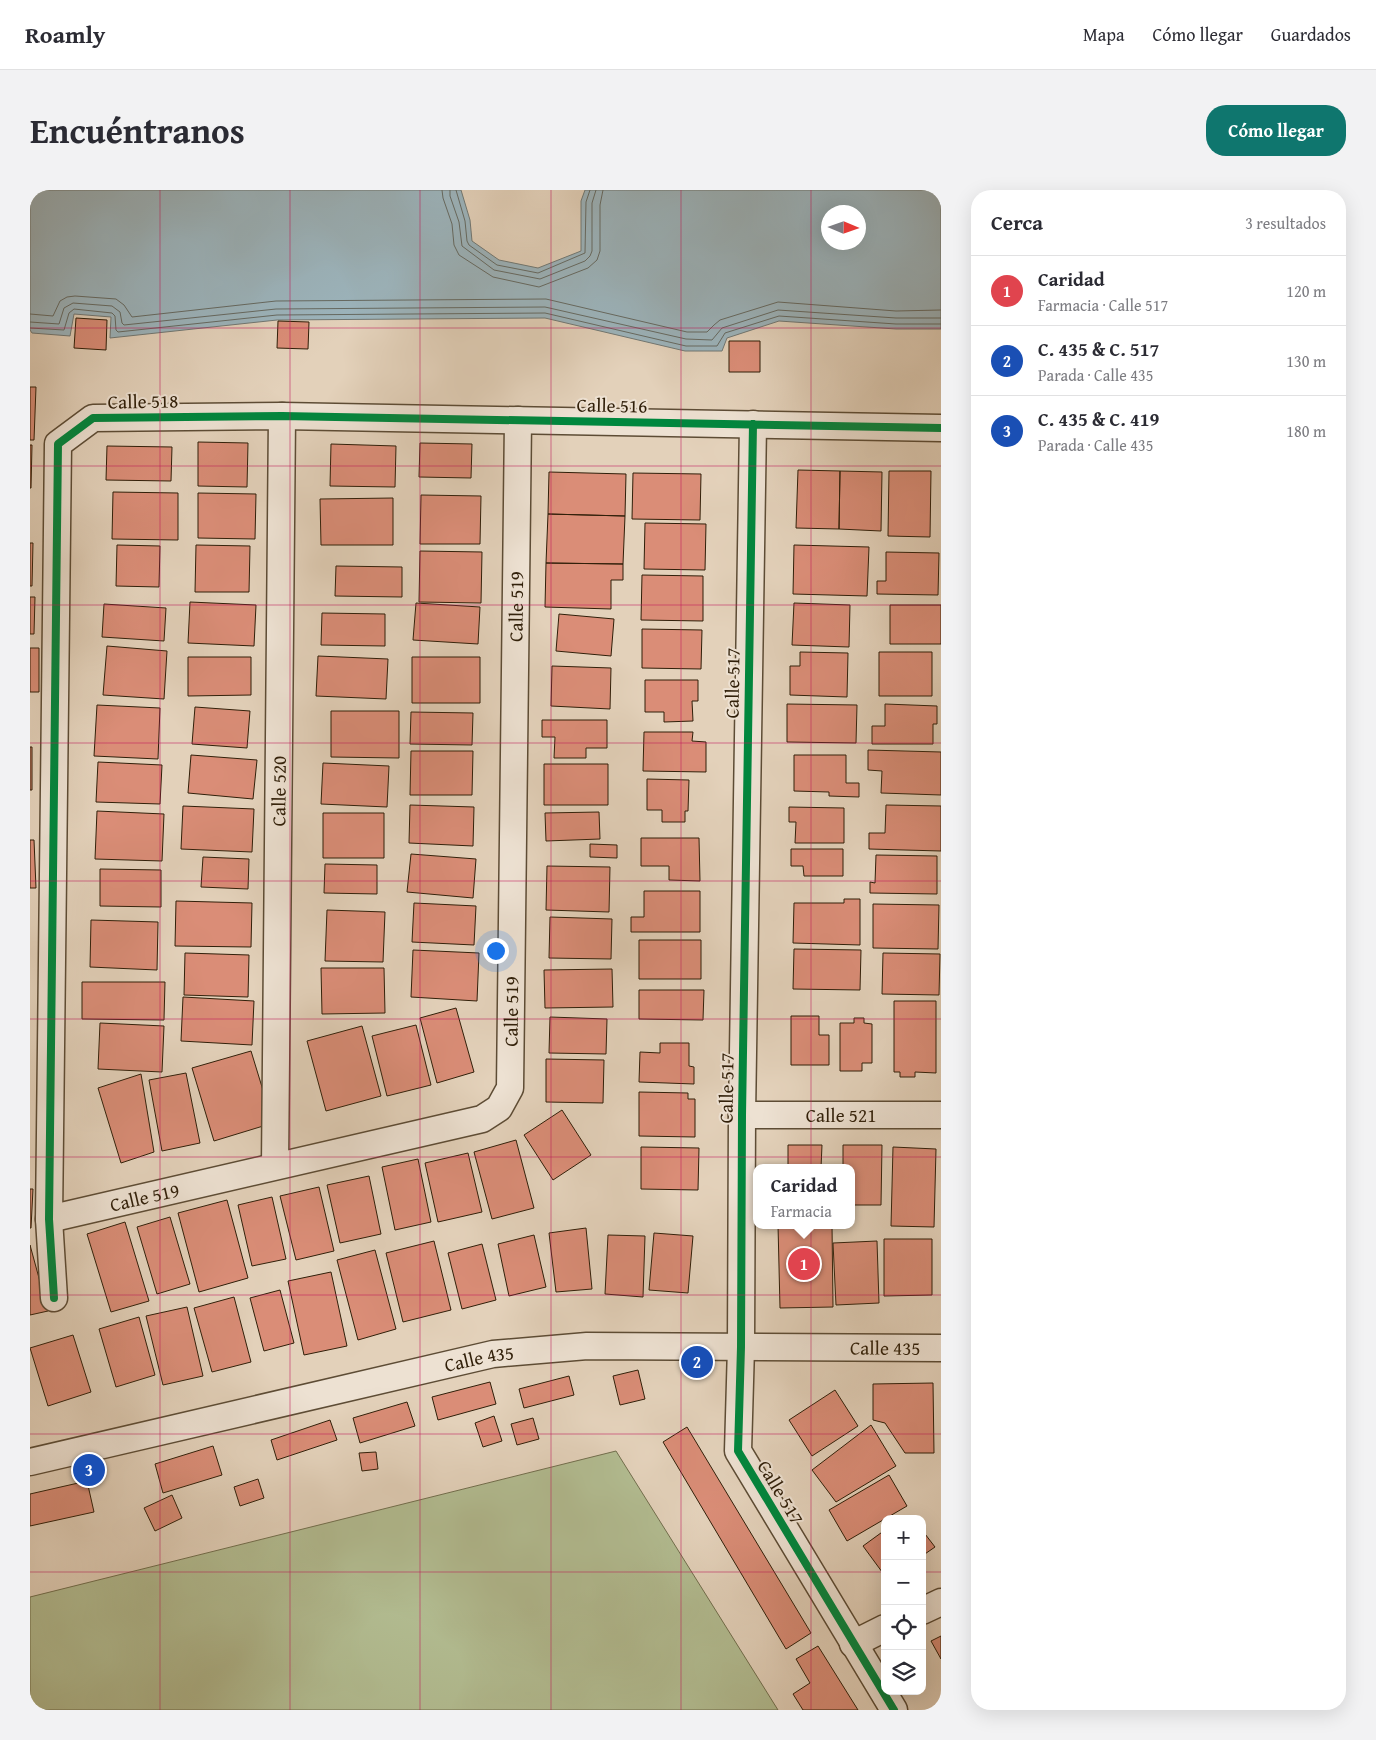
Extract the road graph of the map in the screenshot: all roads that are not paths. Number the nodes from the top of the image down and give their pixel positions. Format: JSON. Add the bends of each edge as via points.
{"nodes":[{"id":1,"x":282,"y":416,"type":"junction"},
{"id":2,"x":518,"y":420,"type":"junction"},
{"id":3,"x":753,"y":424,"type":"junction"},
{"id":4,"x":941,"y":428,"type":"edge"},
{"id":5,"x":742,"y":1115,"type":"junction"},
{"id":6,"x":941,"y":1115,"type":"edge"},
{"id":7,"x":274,"y":1166,"type":"junction"},
{"id":8,"x":49,"y":1219,"type":"junction"},
{"id":9,"x":54,"y":1298,"type":"dead end"},
{"id":10,"x":741,"y":1347,"type":"junction"},
{"id":11,"x":941,"y":1348,"type":"edge"},
{"id":12,"x":30,"y":1462,"type":"edge"},
{"id":13,"x":941,"y":1602,"type":"edge"},
{"id":14,"x":926,"y":1609,"type":"edge"},
{"id":15,"x":881,"y":1630,"type":"edge"},
{"id":16,"x":852,"y":1644,"type":"junction"},
{"id":17,"x":894,"y":1710,"type":"edge"}],
"edges":[{"from":1,"to":2,"type":"street","name":"Calle 516"},
{"from":1,"to":7,"type":"street","name":"Calle 520"},
{"from":1,"to":8,"type":"street","name":"Calle 518","via":[[94,418],[58,444]]},
{"from":2,"to":3,"type":"street","name":"Calle 516"},
{"from":2,"to":7,"type":"street","name":"Calle 519","via":[[510,1088],[499,1108],[482,1119]]},
{"from":3,"to":4,"type":"street","name":"Calle 516"},
{"from":3,"to":5,"type":"street","name":"Calle 517"},
{"from":5,"to":6,"type":"street","name":"Calle 521"},
{"from":5,"to":10,"type":"street","name":"Calle 517"},
{"from":7,"to":8,"type":"street","name":"Calle 519"},
{"from":8,"to":9,"type":"street","name":"Calle 518"},
{"from":10,"to":11,"type":"street","name":"Calle 435"},
{"from":10,"to":12,"type":"street","name":"Calle 435","via":[[587,1346],[493,1354]]},
{"from":10,"to":16,"type":"street","name":"Calle 517","via":[[738,1451]]},
{"from":13,"to":14,"type":"street"},
{"from":15,"to":16,"type":"street"},
{"from":16,"to":17,"type":"street","name":"Calle 517"}]}
